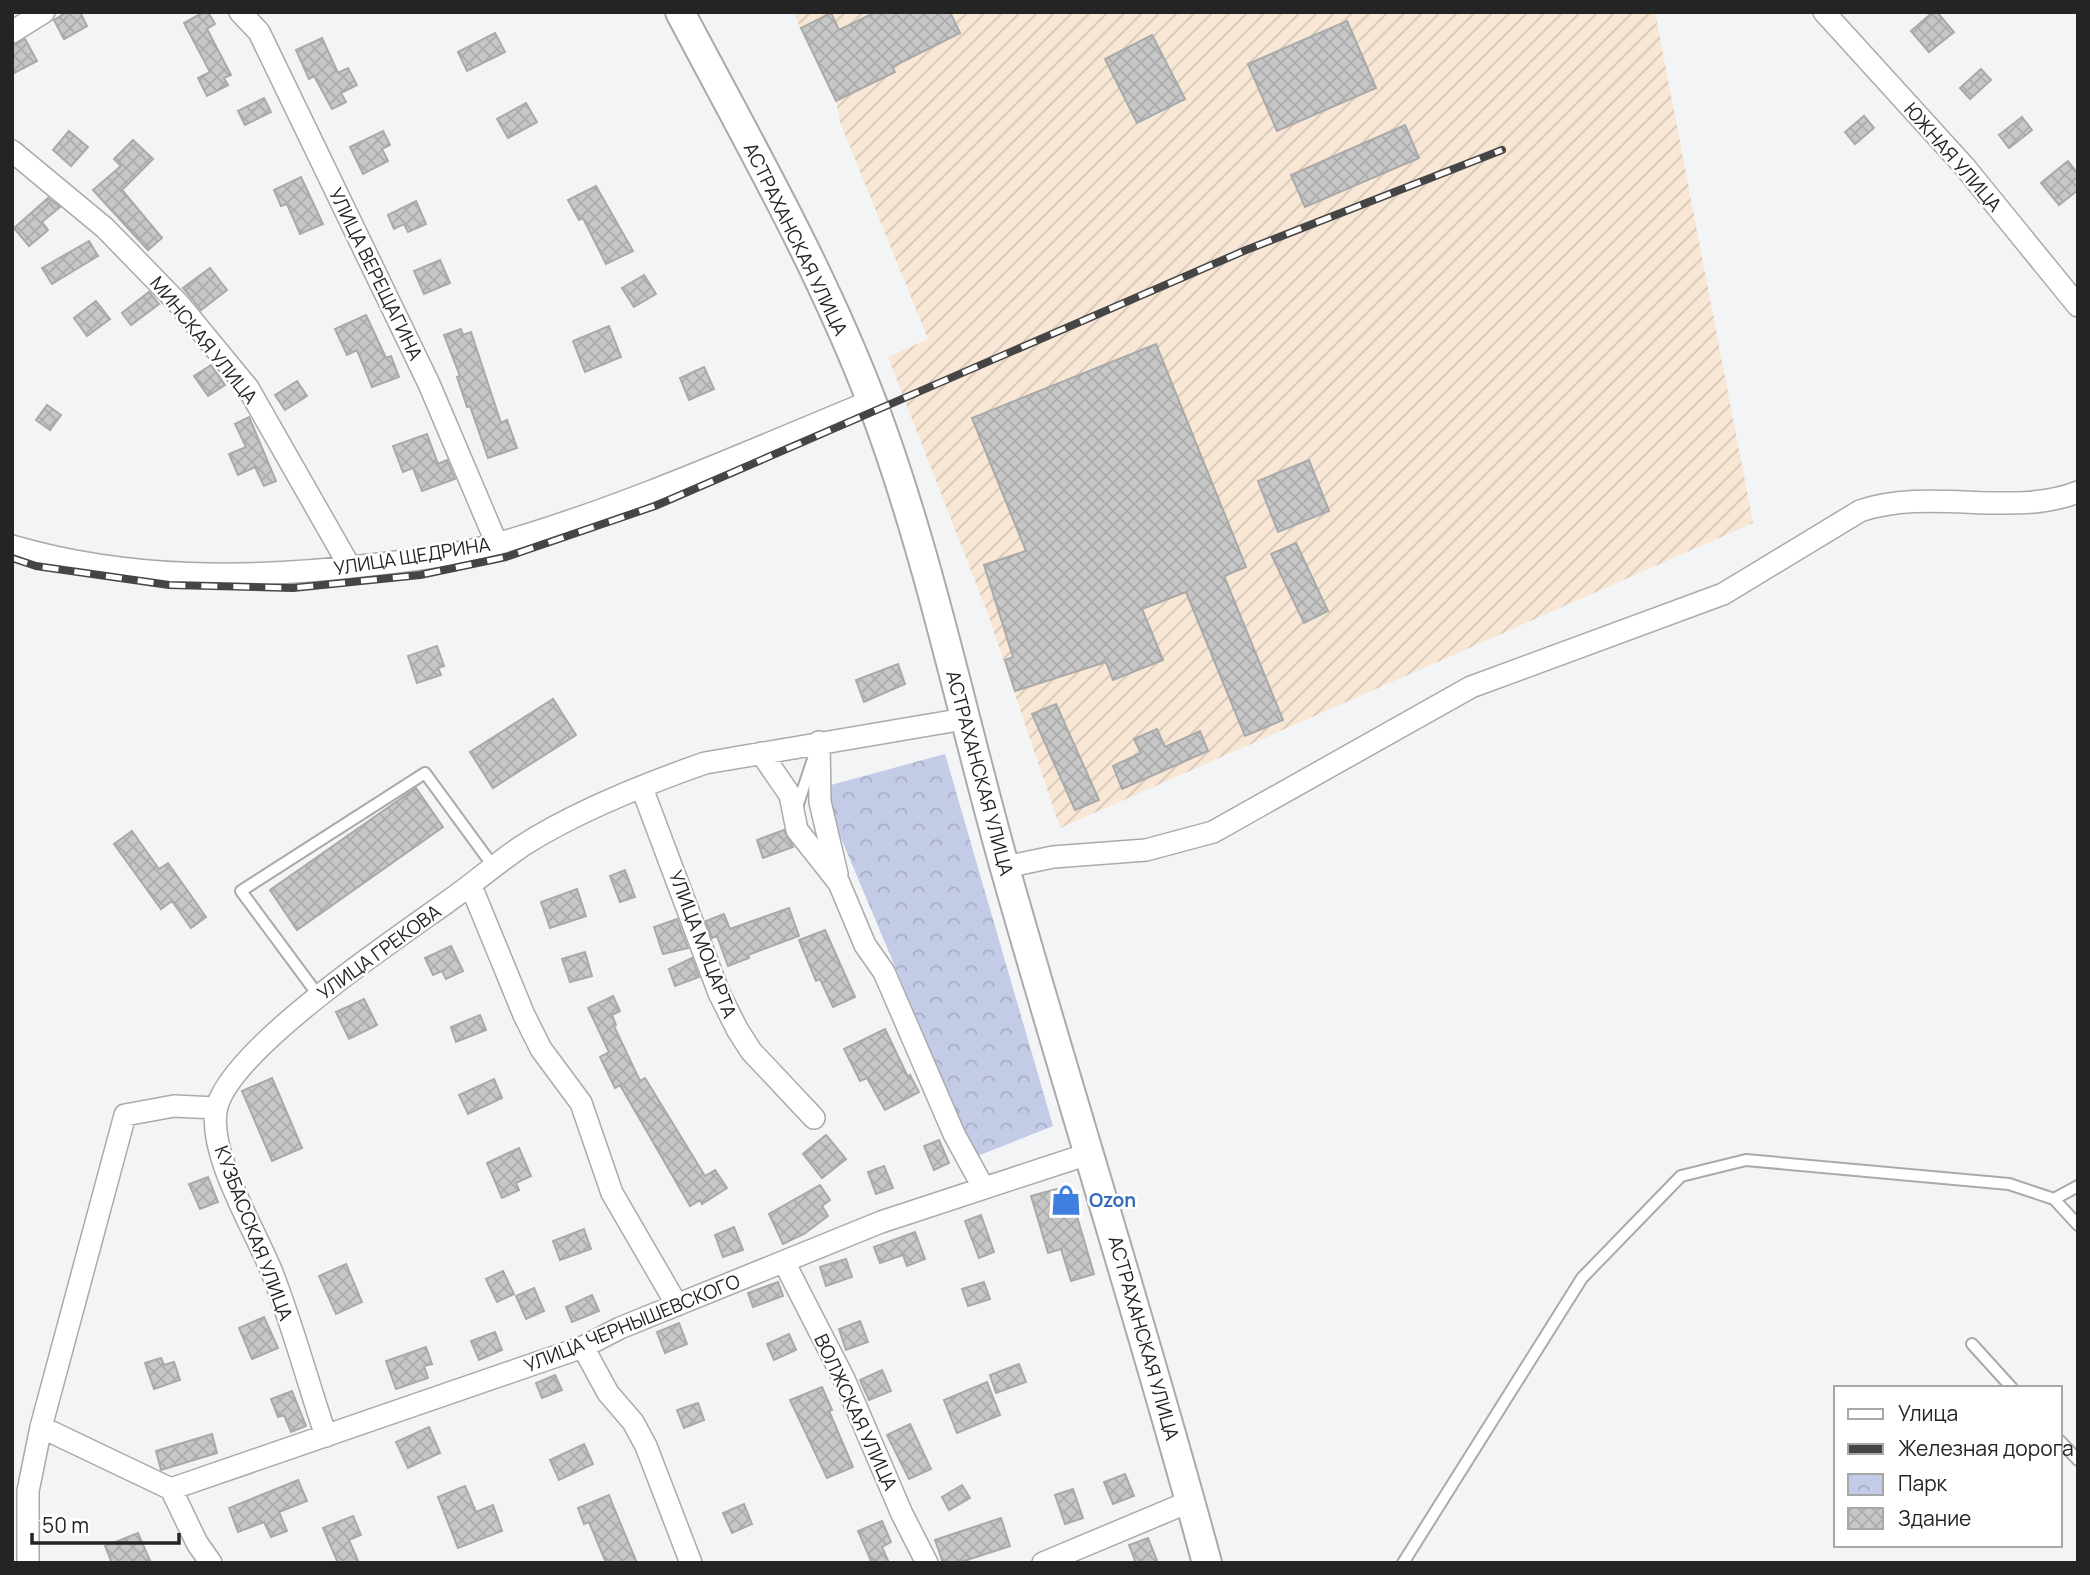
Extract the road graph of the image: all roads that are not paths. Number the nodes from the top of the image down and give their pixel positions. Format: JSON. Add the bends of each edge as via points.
{"nodes":[{"id":1,"x":44,"y":12,"type":"edge"},
{"id":2,"x":240,"y":12,"type":"edge"},
{"id":3,"x":1824,"y":12,"type":"edge"},
{"id":4,"x":681,"y":13,"type":"edge"},
{"id":5,"x":12,"y":32,"type":"edge"},
{"id":6,"x":12,"y":151,"type":"edge"},
{"id":7,"x":2078,"y":306,"type":"edge"},
{"id":8,"x":871,"y":401,"type":"junction"},
{"id":9,"x":2075,"y":494,"type":"edge"},
{"id":10,"x":497,"y":544,"type":"junction"},
{"id":11,"x":12,"y":547,"type":"edge"},
{"id":12,"x":350,"y":567,"type":"junction"},
{"id":13,"x":964,"y":719,"type":"junction"},
{"id":14,"x":820,"y":742,"type":"junction"},
{"id":15,"x":761,"y":753,"type":"junction"},
{"id":16,"x":642,"y":788,"type":"junction"},
{"id":17,"x":796,"y":813,"type":"junction"},
{"id":18,"x":494,"y":866,"type":"junction"},
{"id":19,"x":1005,"y":867,"type":"junction"},
{"id":20,"x":839,"y":883,"type":"junction"},
{"id":21,"x":471,"y":886,"type":"junction"},
{"id":22,"x":318,"y":995,"type":"junction"},
{"id":23,"x":216,"y":1108,"type":"junction"},
{"id":24,"x":814,"y":1118,"type":"dead end"},
{"id":25,"x":1091,"y":1153,"type":"junction"},
{"id":26,"x":2078,"y":1186,"type":"edge"},
{"id":27,"x":983,"y":1187,"type":"junction"},
{"id":28,"x":2054,"y":1199,"type":"junction"},
{"id":29,"x":2078,"y":1224,"type":"edge"},
{"id":30,"x":784,"y":1262,"type":"junction"},
{"id":31,"x":677,"y":1305,"type":"junction"},
{"id":32,"x":1972,"y":1343,"type":"dead end"},
{"id":33,"x":583,"y":1347,"type":"junction"},
{"id":34,"x":2010,"y":1386,"type":"edge"},
{"id":35,"x":41,"y":1427,"type":"junction"},
{"id":36,"x":326,"y":1436,"type":"junction"},
{"id":37,"x":2062,"y":1443,"type":"edge"},
{"id":38,"x":2078,"y":1460,"type":"edge"},
{"id":39,"x":171,"y":1489,"type":"junction"},
{"id":40,"x":1191,"y":1500,"type":"junction"},
{"id":41,"x":28,"y":1563,"type":"edge"},
{"id":42,"x":211,"y":1563,"type":"edge"},
{"id":43,"x":691,"y":1563,"type":"edge"},
{"id":44,"x":927,"y":1563,"type":"edge"},
{"id":45,"x":1043,"y":1563,"type":"edge"},
{"id":46,"x":1208,"y":1563,"type":"edge"},
{"id":47,"x":1403,"y":1563,"type":"edge"}],
"edges":[{"from":1,"to":5,"type":"street"},
{"from":2,"to":10,"type":"street","name":"УЛИЦА ВЕРЕЩАГИНА","via":[[258,32],[346,210],[429,384]]},
{"from":3,"to":7,"type":"street","name":"ЮЖНАЯ УЛИЦА","via":[[1964,166]]},
{"from":4,"to":8,"type":"main road","name":"АСТРАХАНСКАЯ УЛИЦА","via":[[783,206]]},
{"from":6,"to":12,"type":"street","name":"МИНСКАЯ УЛИЦА","via":[[105,228],[178,303],[248,388]]},
{"from":8,"to":10,"type":"street","name":"УЛИЦА ЩЕДРИНА","via":[[664,486]]},
{"from":8,"to":13,"type":"main road","name":"АСТРАХАНСКАЯ УЛИЦА","via":[[907,502]]},
{"from":9,"to":19,"type":"street","via":[[2038,503],[1882,503],[1860,511],[1724,594],[1471,688],[1213,832],[1146,850],[1053,857]]},
{"from":10,"to":12,"type":"street","name":"УЛИЦА ЩЕДРИНА"},
{"from":11,"to":12,"type":"street","name":"УЛИЦА ЩЕДРИНА","via":[[113,569],[164,573],[251,574]]},
{"from":13,"to":14,"type":"street","name":"УЛИЦА ГРЕКОВА"},
{"from":13,"to":19,"type":"main road","name":"АСТРАХАНСКАЯ УЛИЦА"},
{"from":14,"to":15,"type":"street","name":"УЛИЦА ГРЕКОВА"},
{"from":14,"to":17,"type":"lane"},
{"from":14,"to":20,"type":"street","via":[[820,802]]},
{"from":15,"to":16,"type":"street","name":"УЛИЦА ГРЕКОВА","via":[[705,763]]},
{"from":15,"to":17,"type":"street","via":[[790,795]]},
{"from":16,"to":18,"type":"street","name":"УЛИЦА ГРЕКОВА","via":[[553,829]]},
{"from":16,"to":24,"type":"street","name":"УЛИЦА МОЦАРТА","via":[[719,993],[737,1029],[751,1051]]},
{"from":17,"to":20,"type":"street","via":[[797,830]]},
{"from":18,"to":21,"type":"street","name":"УЛИЦА ГРЕКОВА"},
{"from":18,"to":22,"type":"lane","via":[[425,773],[241,891]]},
{"from":19,"to":25,"type":"main road","name":"АСТРАХАНСКАЯ УЛИЦА"},
{"from":20,"to":27,"type":"street","via":[[865,945],[884,972],[954,1134]]},
{"from":21,"to":22,"type":"street","name":"УЛИЦА ГРЕКОВА"},
{"from":21,"to":31,"type":"street","via":[[524,1015],[541,1049],[582,1103],[612,1193]]},
{"from":22,"to":23,"type":"street","name":"УЛИЦА ГРЕКОВА","via":[[260,1047]]},
{"from":23,"to":35,"type":"street","via":[[174,1106],[125,1115]]},
{"from":23,"to":36,"type":"street","name":"КУЗБАССКАЯ УЛИЦА","via":[[226,1167],[273,1275]]},
{"from":25,"to":27,"type":"street","name":"УЛИЦА ЧЕРНЫШЕВСКОГО"},
{"from":25,"to":40,"type":"main road","name":"АСТРАХАНСКАЯ УЛИЦА"},
{"from":26,"to":28,"type":"lane"},
{"from":27,"to":30,"type":"street","name":"УЛИЦА ЧЕРНЫШЕВСКОГО"},
{"from":28,"to":29,"type":"lane"},
{"from":28,"to":47,"type":"lane","via":[[2009,1184],[1746,1160],[1681,1176],[1583,1278]]},
{"from":30,"to":31,"type":"street","name":"УЛИЦА ЧЕРНЫШЕВСКОГО"},
{"from":30,"to":44,"type":"street","name":"ВОЛЖСКАЯ УЛИЦА","via":[[844,1379]]},
{"from":31,"to":33,"type":"street","name":"УЛИЦА ЧЕРНЫШЕВСКОГО"},
{"from":32,"to":34,"type":"lane"},
{"from":33,"to":36,"type":"street","name":"УЛИЦА ЧЕРНЫШЕВСКОГО"},
{"from":33,"to":43,"type":"street","via":[[608,1393],[646,1446]]},
{"from":35,"to":39,"type":"street"},
{"from":35,"to":41,"type":"street","via":[[28,1491]]},
{"from":36,"to":39,"type":"street","name":"УЛИЦА ЧЕРНЫШЕВСКОГО"},
{"from":37,"to":38,"type":"lane"},
{"from":39,"to":42,"type":"street"},
{"from":40,"to":45,"type":"street"},
{"from":40,"to":46,"type":"main road","name":"АСТРАХАНСКАЯ УЛИЦА"}]}
